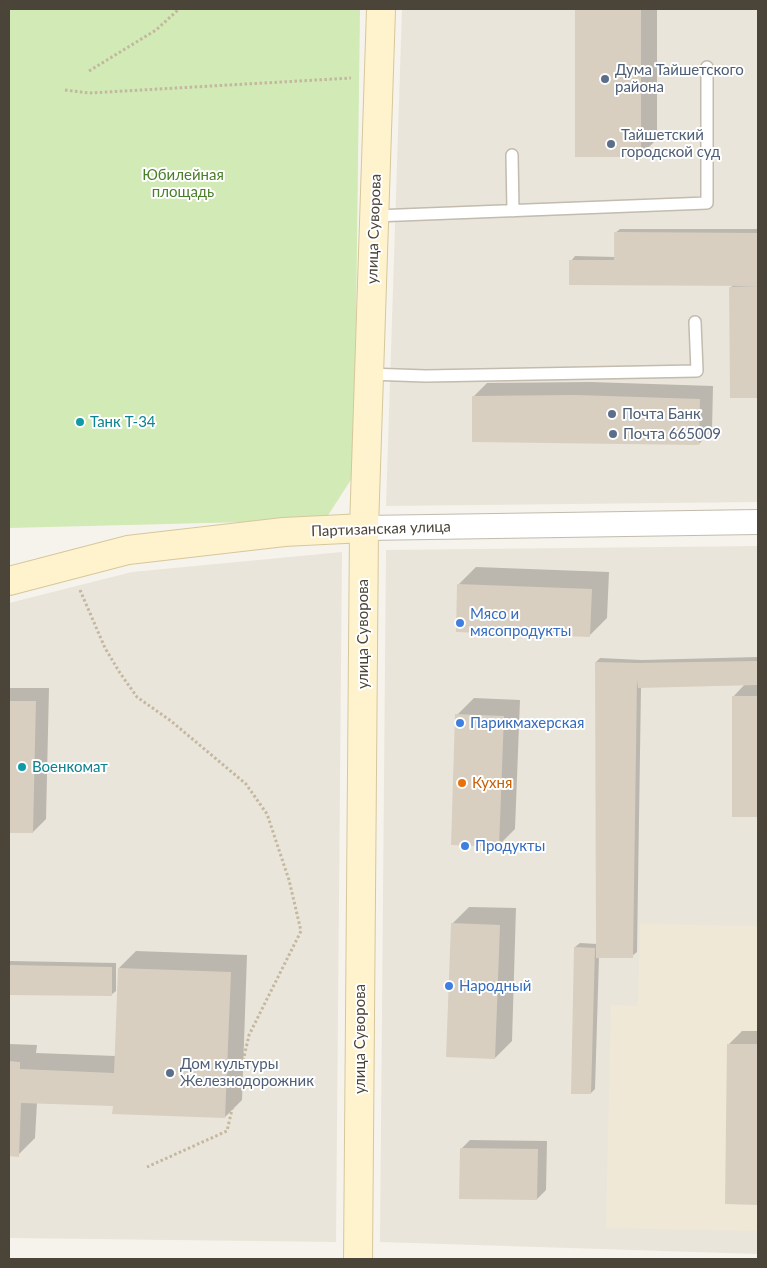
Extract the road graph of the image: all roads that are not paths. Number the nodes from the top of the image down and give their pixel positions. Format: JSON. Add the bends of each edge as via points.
{"nodes":[{"id":1,"x":381,"y":9,"type":"edge"},
{"id":2,"x":707,"y":67,"type":"dead end"},
{"id":3,"x":512,"y":155,"type":"dead end"},
{"id":4,"x":513,"y":211,"type":"junction"},
{"id":5,"x":375,"y":216,"type":"junction"},
{"id":6,"x":695,"y":322,"type":"dead end"},
{"id":7,"x":368,"y":374,"type":"junction"},
{"id":8,"x":758,"y":522,"type":"edge"},
{"id":9,"x":364,"y":528,"type":"junction"},
{"id":10,"x":9,"y":581,"type":"edge"},
{"id":11,"x":358,"y":1259,"type":"edge"}],
"edges":[{"from":1,"to":5,"type":"main road","name":"улица Суворова"},
{"from":2,"to":4,"type":"lane","via":[[707,203]]},
{"from":3,"to":4,"type":"lane"},
{"from":4,"to":5,"type":"lane"},
{"from":5,"to":7,"type":"main road","name":"улица Суворова"},
{"from":6,"to":7,"type":"lane","via":[[697,371]]},
{"from":7,"to":9,"type":"main road","name":"улица Суворова"},
{"from":8,"to":9,"type":"street","name":"Партизанская улица"},
{"from":9,"to":10,"type":"main road","name":"Партизанская улица","via":[[284,532],[128,550]]},
{"from":9,"to":11,"type":"main road","name":"улица Суворова"}]}
